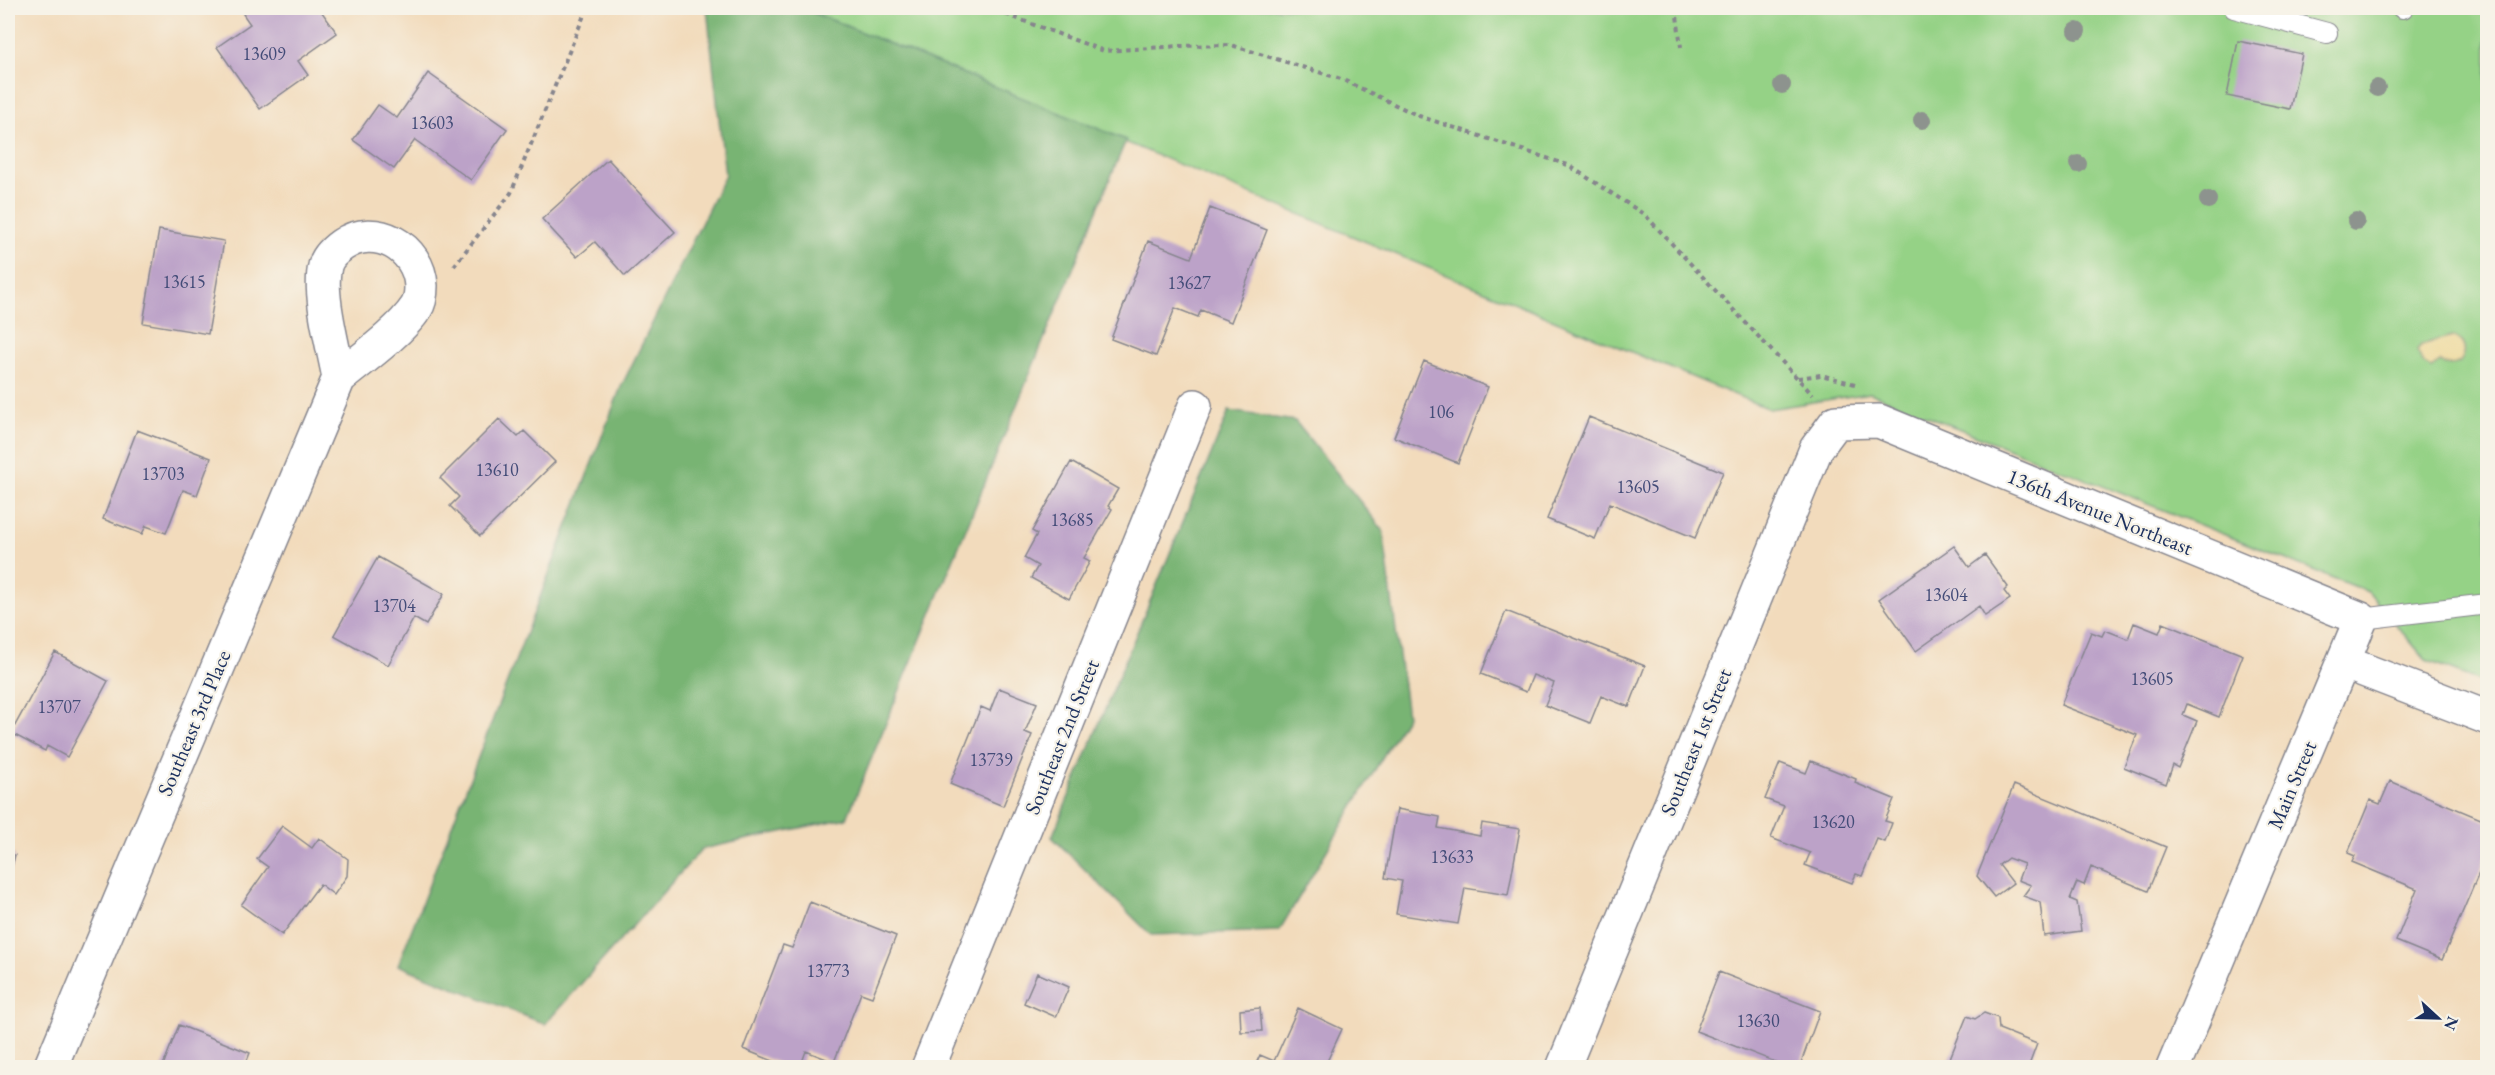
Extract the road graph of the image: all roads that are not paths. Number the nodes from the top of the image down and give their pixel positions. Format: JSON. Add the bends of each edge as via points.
{"nodes":[{"id":1,"x":2234,"y":8,"type":"edge"},
{"id":2,"x":2327,"y":33,"type":"dead end"},
{"id":3,"x":339,"y":378,"type":"dead end"},
{"id":4,"x":1195,"y":406,"type":"dead end"},
{"id":5,"x":1836,"y":422,"type":"joint"},
{"id":6,"x":2487,"y":604,"type":"edge"},
{"id":7,"x":2361,"y":619,"type":"junction"},
{"id":8,"x":2343,"y":662,"type":"junction"},
{"id":9,"x":2487,"y":718,"type":"edge"},
{"id":10,"x":50,"y":1068,"type":"edge"},
{"id":11,"x":928,"y":1068,"type":"edge"},
{"id":12,"x":1563,"y":1068,"type":"edge"},
{"id":13,"x":2173,"y":1068,"type":"edge"}],
"edges":[{"from":1,"to":2,"type":"lane"},
{"from":3,"to":10,"type":"street","name":"Southeast 3rd Place"},
{"from":4,"to":11,"type":"street","name":"Southeast 2nd Street"},
{"from":5,"to":7,"type":"street","name":"136th Avenue Northeast","via":[[1879,421]]},
{"from":5,"to":12,"type":"street","name":"Southeast 1st Street","via":[[1816,450]]},
{"from":6,"to":7,"type":"lane"},
{"from":7,"to":8,"type":"street","name":"Main Street"},
{"from":8,"to":9,"type":"street"},
{"from":8,"to":13,"type":"street","name":"Main Street"}]}
